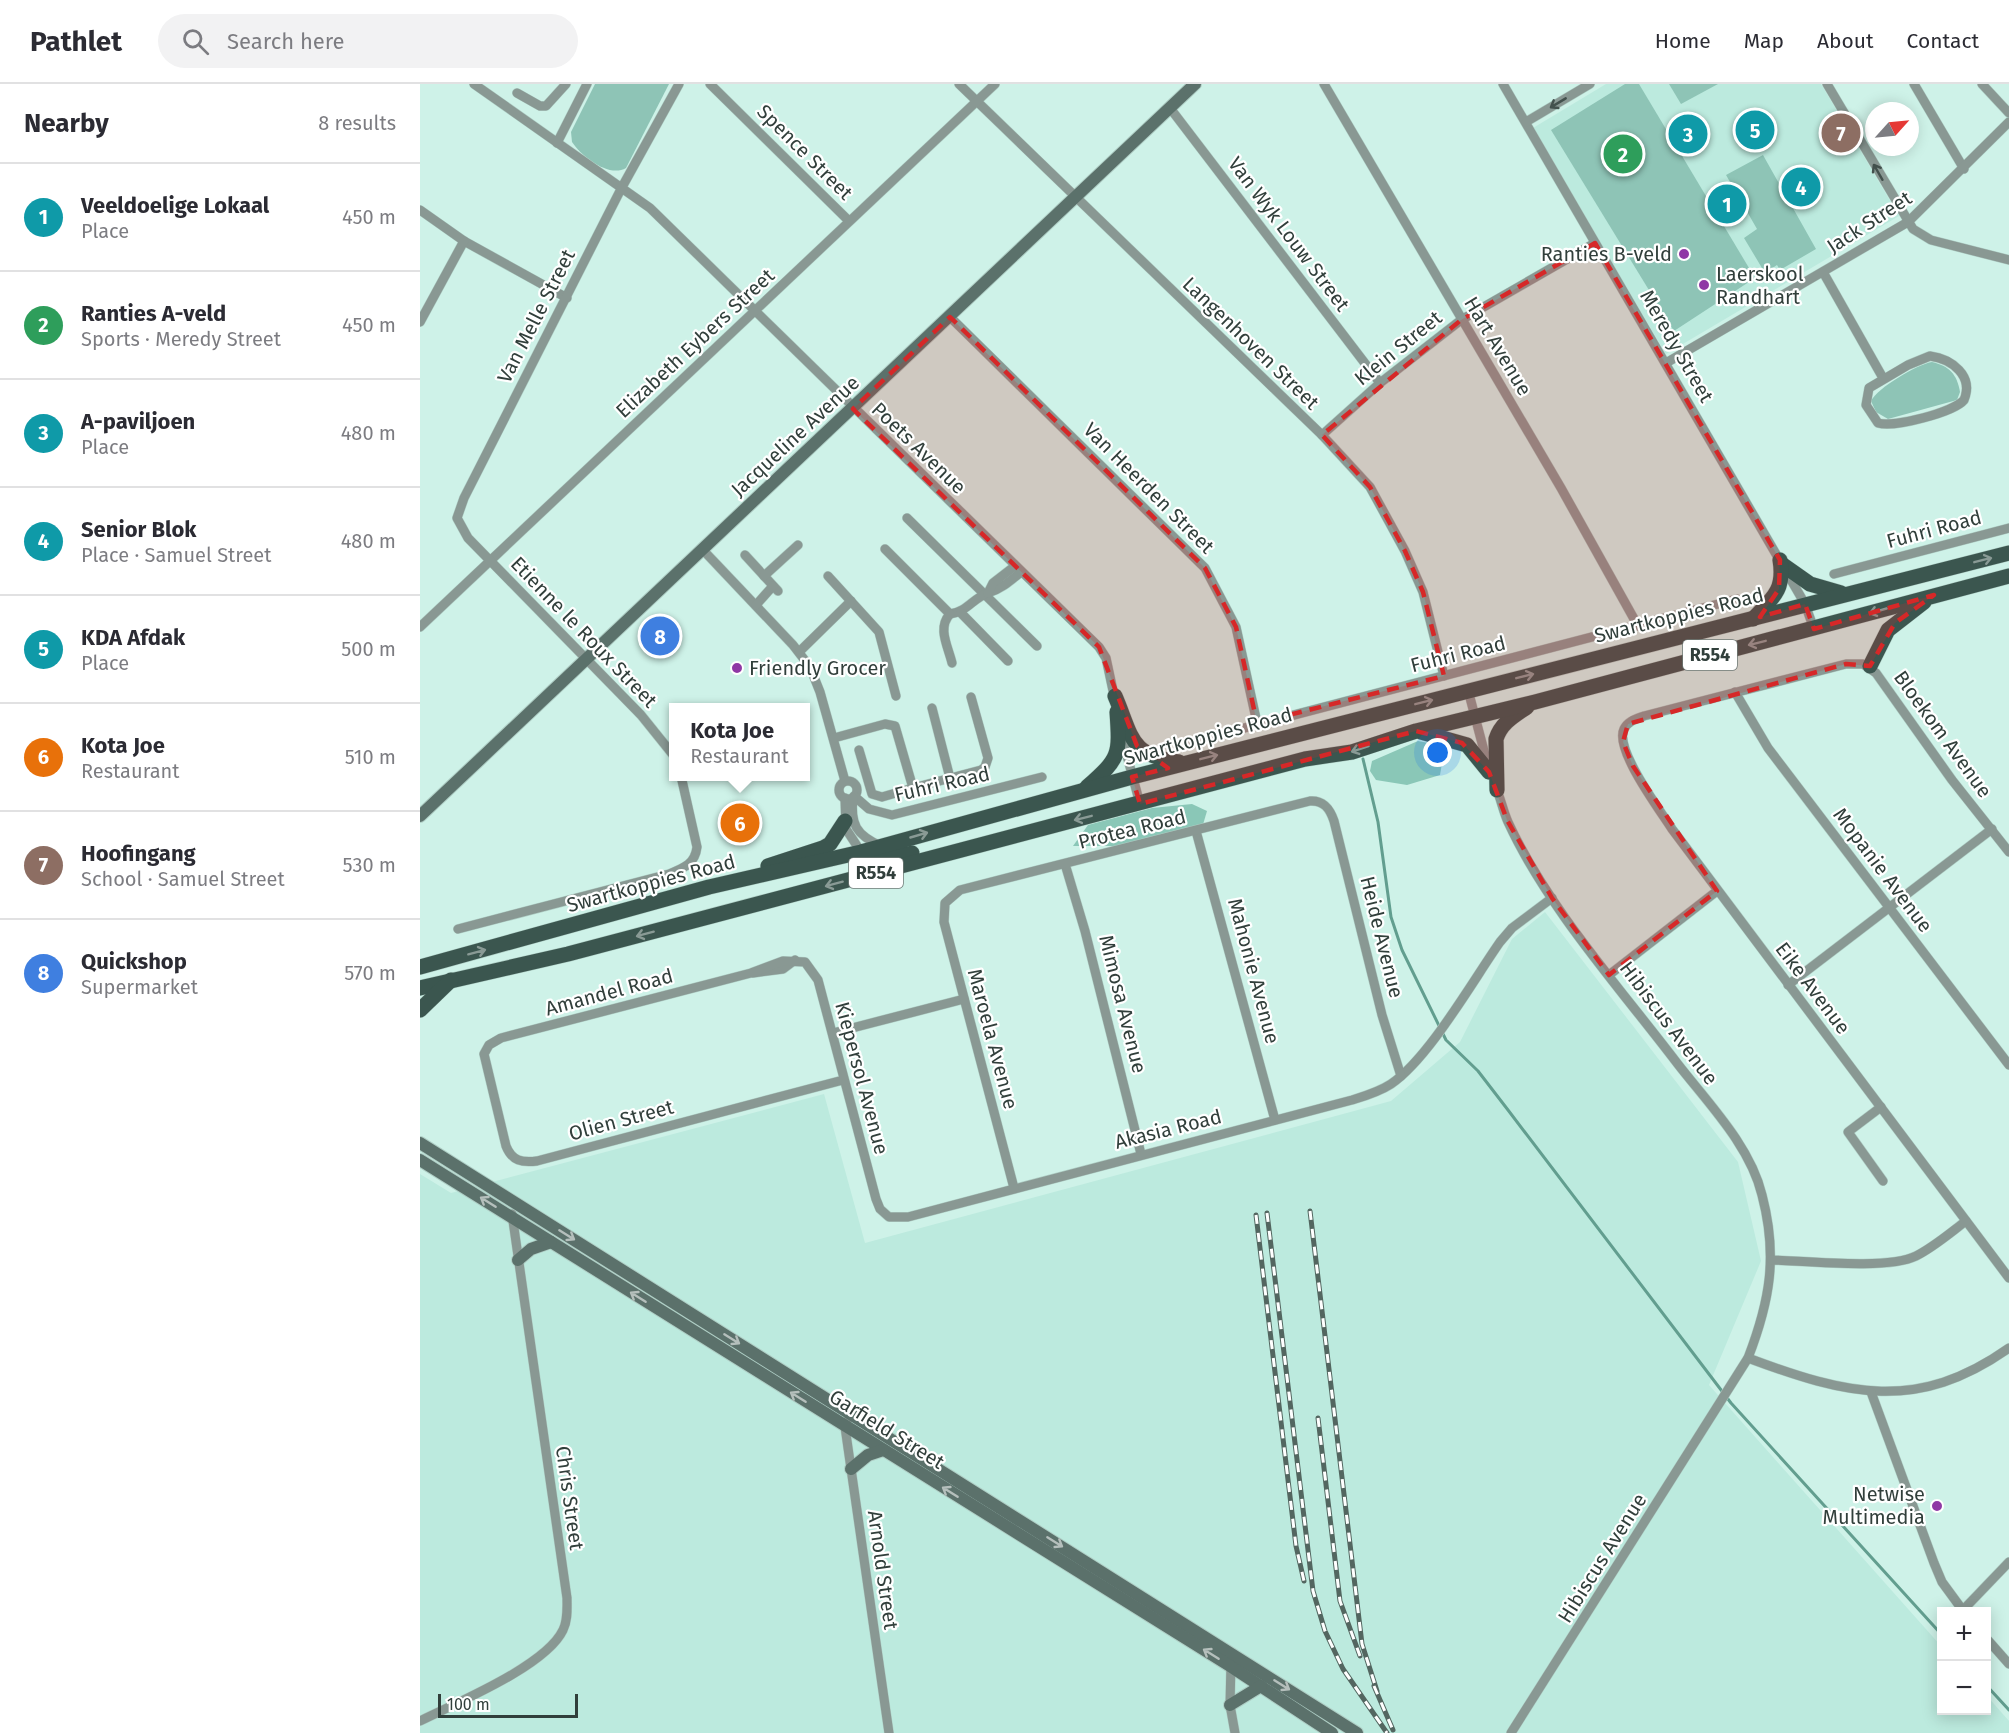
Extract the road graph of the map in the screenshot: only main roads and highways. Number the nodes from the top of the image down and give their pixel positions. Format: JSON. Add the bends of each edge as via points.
{"nodes":[{"id":1,"x":2009,"y":553,"type":"edge"},
{"id":2,"x":2009,"y":576,"type":"edge"},
{"id":3,"x":1848,"y":594,"type":"junction"},
{"id":4,"x":1934,"y":595,"type":"junction"},
{"id":5,"x":1753,"y":619,"type":"junction"},
{"id":6,"x":1870,"y":666,"type":"road end"},
{"id":7,"x":1114,"y":696,"type":"road end"},
{"id":8,"x":1535,"y":702,"type":"junction"},
{"id":9,"x":1117,"y":712,"type":"road end"},
{"id":10,"x":1416,"y":731,"type":"junction"},
{"id":11,"x":1185,"y":763,"type":"junction"},
{"id":12,"x":1490,"y":772,"type":"road end"},
{"id":13,"x":1497,"y":790,"type":"road end"},
{"id":14,"x":1083,"y":791,"type":"junction"},
{"id":15,"x":848,"y":818,"type":"road end"},
{"id":16,"x":974,"y":846,"type":"junction"},
{"id":17,"x":861,"y":852,"type":"junction"},
{"id":18,"x":709,"y":887,"type":"junction"},
{"id":19,"x":420,"y":967,"type":"edge"},
{"id":20,"x":451,"y":980,"type":"junction"},
{"id":21,"x":420,"y":988,"type":"edge"},
{"id":22,"x":420,"y":1010,"type":"edge"}],
"edges":[{"from":3,"to":1,"type":"main road","name":"Swartkoppies Road","number":"R554","one_way":true},
{"from":2,"to":4,"type":"main road","number":"R554"},
{"from":3,"to":5,"type":"main road","name":"Swartkoppies Road","number":"R554"},
{"from":3,"to":5,"type":"main road","via":[[1810,584],[1781,562],[1779,589]]},
{"from":4,"to":6,"type":"main road","via":[[1894,623]]},
{"from":4,"to":8,"type":"main road","number":"R554","one_way":true},
{"from":11,"to":5,"type":"main road","name":"Swartkoppies Road","number":"R554","one_way":true},
{"from":7,"to":11,"type":"main road","via":[[1139,750],[1158,759]]},
{"from":8,"to":10,"type":"main road","number":"R554"},
{"from":8,"to":13,"type":"main road","via":[[1498,731]]},
{"from":9,"to":14,"type":"main road","via":[[1119,751]]},
{"from":10,"to":12,"type":"main road","via":[[1462,742]]},
{"from":10,"to":16,"type":"main road","number":"R554","one_way":true,"via":[[1352,752],[1305,759]]},
{"from":11,"to":14,"type":"main road","name":"Swartkoppies Road","number":"R554"},
{"from":17,"to":14,"type":"main road","name":"Swartkoppies Road","number":"R554","one_way":true},
{"from":15,"to":18,"type":"main road","via":[[823,848]]},
{"from":16,"to":17,"type":"main road","via":[[957,844],[888,858]]},
{"from":16,"to":20,"type":"main road","number":"R554","one_way":true,"via":[[568,954]]},
{"from":17,"to":18,"type":"main road","name":"Swartkoppies Road","number":"R554"},
{"from":19,"to":18,"type":"main road","name":"Swartkoppies Road","number":"R554","one_way":true},
{"from":20,"to":21,"type":"main road","number":"R554"},
{"from":20,"to":22,"type":"main road"}]}
